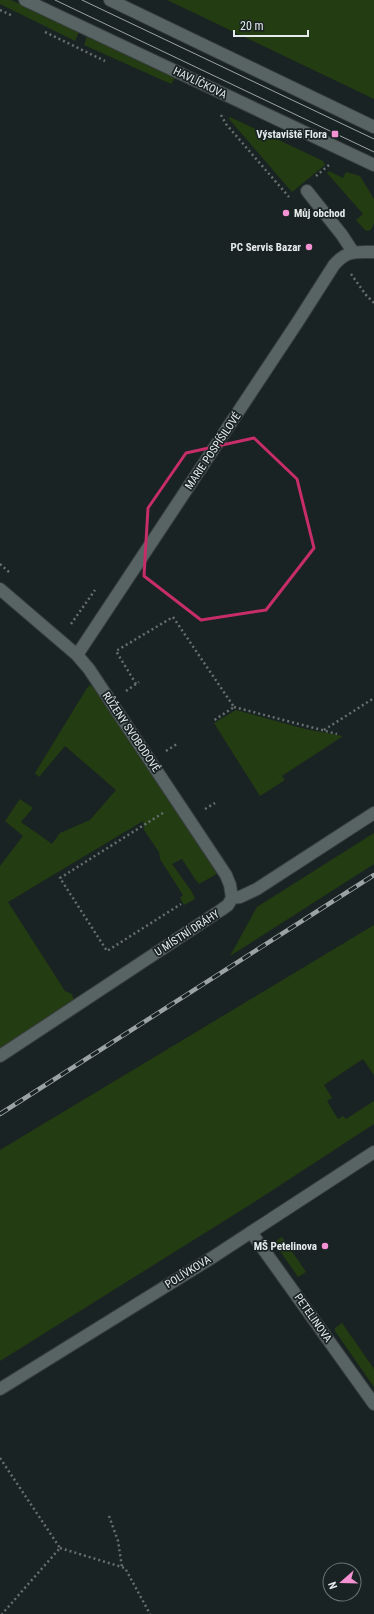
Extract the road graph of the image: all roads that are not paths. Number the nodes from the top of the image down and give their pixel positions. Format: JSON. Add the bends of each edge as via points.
{"nodes":[{"id":1,"x":25,"y":0,"type":"edge"},
{"id":2,"x":110,"y":0,"type":"edge"},
{"id":3,"x":374,"y":127,"type":"edge"},
{"id":4,"x":374,"y":165,"type":"edge"},
{"id":5,"x":307,"y":191,"type":"dead end"},
{"id":6,"x":353,"y":252,"type":"junction"},
{"id":7,"x":374,"y":252,"type":"edge"},
{"id":8,"x":0,"y":589,"type":"edge"},
{"id":9,"x":77,"y":655,"type":"junction"},
{"id":10,"x":374,"y":813,"type":"edge"},
{"id":11,"x":232,"y":898,"type":"junction"},
{"id":12,"x":0,"y":1056,"type":"edge"},
{"id":13,"x":374,"y":1152,"type":"edge"},
{"id":14,"x":251,"y":1232,"type":"junction"},
{"id":15,"x":0,"y":1389,"type":"edge"},
{"id":16,"x":374,"y":1404,"type":"edge"}],
"edges":[{"from":1,"to":4,"type":"street","name":"HAVLÍČKOVA"},
{"from":2,"to":3,"type":"street"},
{"from":5,"to":6,"type":"street"},
{"from":6,"to":7,"type":"street"},
{"from":6,"to":9,"type":"street","name":"MARIE POSPÍŠILOVÉ","via":[[340,258],[334,265]]},
{"from":8,"to":9,"type":"street","name":"RŮŽENY SVOBODOVÉ"},
{"from":9,"to":11,"type":"street","name":"RŮŽENY SVOBODOVÉ","via":[[89,669],[226,875]]},
{"from":10,"to":11,"type":"street","name":"U MÍSTNÍ DRÁHY","via":[[257,889]]},
{"from":11,"to":12,"type":"street","name":"U MÍSTNÍ DRÁHY","via":[[221,910]]},
{"from":13,"to":14,"type":"street","name":"POLÍVKOVA"},
{"from":14,"to":15,"type":"street","name":"POLÍVKOVA"},
{"from":14,"to":16,"type":"street","name":"PETELINOVA"}]}
